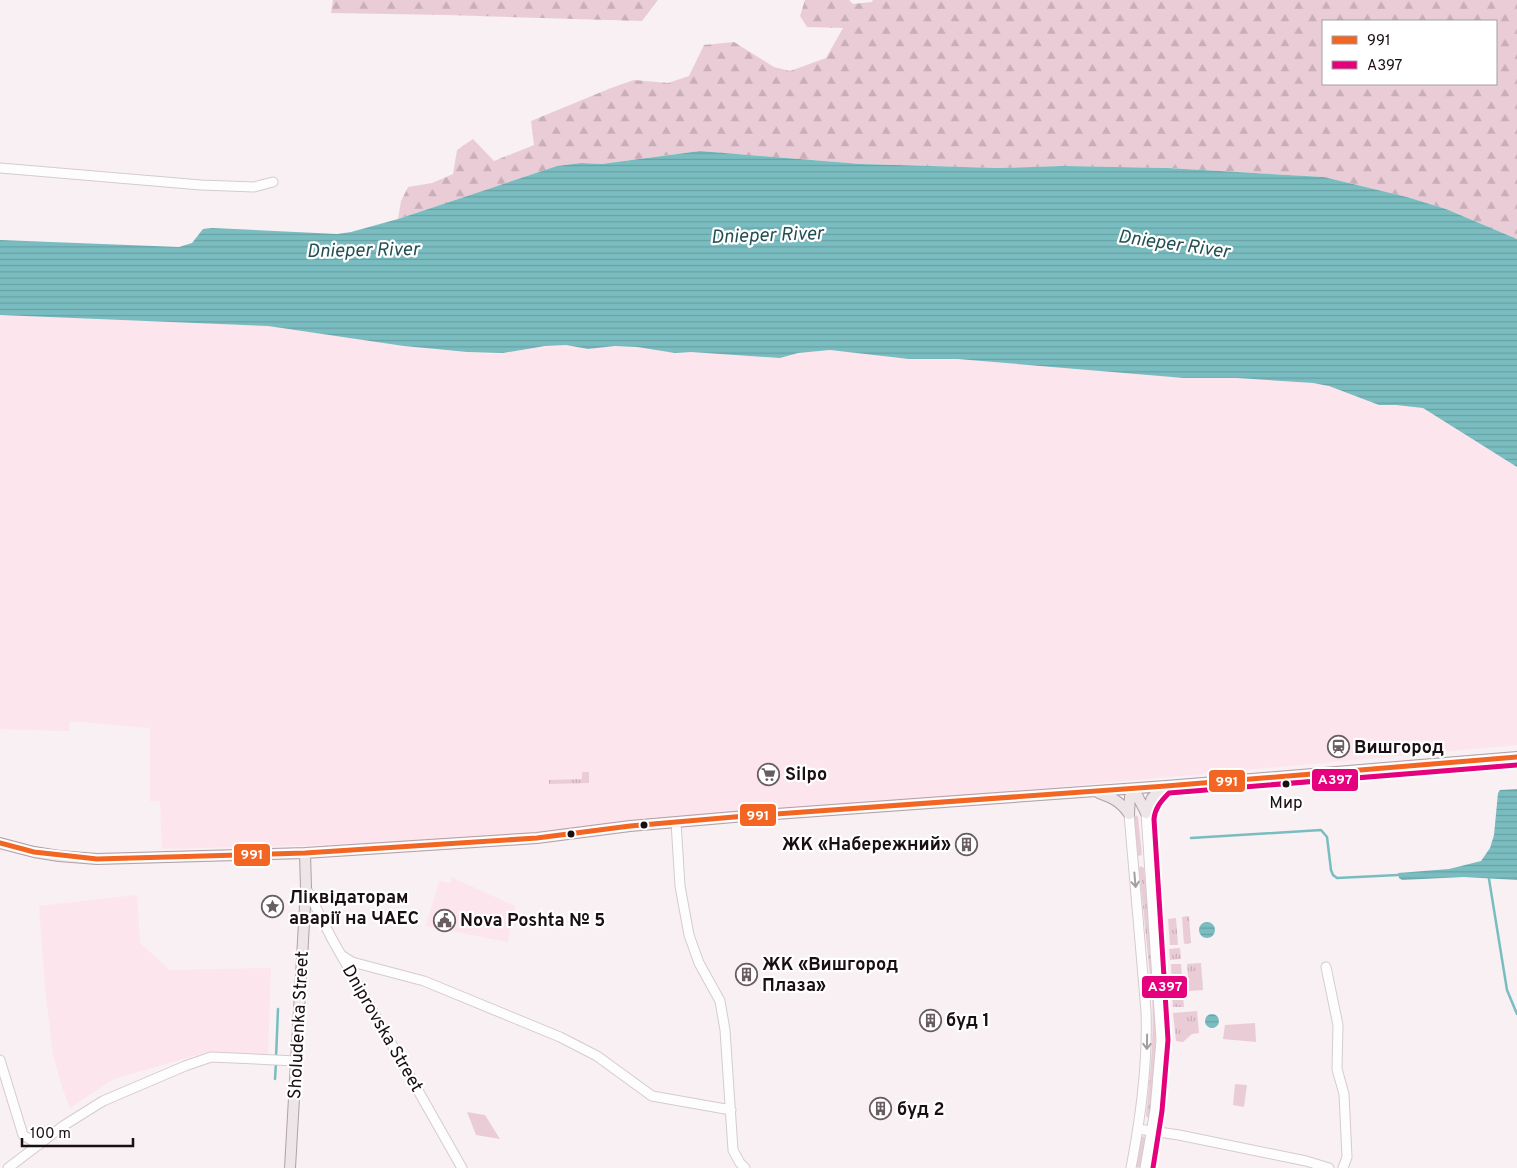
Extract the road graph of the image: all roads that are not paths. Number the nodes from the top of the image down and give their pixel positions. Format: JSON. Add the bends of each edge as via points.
{"nodes":[{"id":1,"x":0,"y":168,"type":"edge"},
{"id":2,"x":273,"y":182,"type":"dead end"},
{"id":3,"x":1517,"y":757,"type":"edge"},
{"id":4,"x":1166,"y":786,"type":"junction"},
{"id":5,"x":1134,"y":789,"type":"junction"},
{"id":6,"x":1096,"y":792,"type":"junction"},
{"id":7,"x":1146,"y":813,"type":"junction"},
{"id":8,"x":1130,"y":814,"type":"junction"},
{"id":9,"x":676,"y":822,"type":"junction"},
{"id":10,"x":0,"y":843,"type":"edge"},
{"id":11,"x":305,"y":853,"type":"junction"},
{"id":12,"x":1149,"y":861,"type":"junction"},
{"id":13,"x":1134,"y":862,"type":"junction"},
{"id":14,"x":306,"y":888,"type":"junction"},
{"id":15,"x":341,"y":955,"type":"junction"},
{"id":16,"x":1326,"y":967,"type":"dead end"},
{"id":17,"x":0,"y":1060,"type":"edge"},
{"id":18,"x":296,"y":1061,"type":"junction"},
{"id":19,"x":731,"y":1110,"type":"junction"},
{"id":20,"x":1138,"y":1128,"type":"junction"},
{"id":21,"x":1152,"y":1130,"type":"junction"},
{"id":22,"x":39,"y":1145,"type":"junction"},
{"id":23,"x":8,"y":1168,"type":"edge"},
{"id":24,"x":290,"y":1168,"type":"edge"},
{"id":25,"x":462,"y":1168,"type":"edge"},
{"id":26,"x":745,"y":1168,"type":"edge"},
{"id":27,"x":1131,"y":1168,"type":"edge"},
{"id":28,"x":1145,"y":1168,"type":"edge"},
{"id":29,"x":1329,"y":1168,"type":"edge"},
{"id":30,"x":1343,"y":1168,"type":"edge"}],
"edges":[{"from":1,"to":2,"type":"street","via":[[201,185],[254,187]]},
{"from":3,"to":4,"type":"main road"},
{"from":4,"to":5,"type":"main road"},
{"from":4,"to":7,"type":"main road","via":[[1152,798]]},
{"from":5,"to":6,"type":"main road"},
{"from":5,"to":7,"type":"main road"},
{"from":5,"to":8,"type":"main road","via":[[1130,798]]},
{"from":6,"to":8,"type":"main road","via":[[1116,800]]},
{"from":6,"to":9,"type":"main road"},
{"from":7,"to":12,"type":"street"},
{"from":8,"to":13,"type":"street"},
{"from":9,"to":11,"type":"main road","via":[[537,838]]},
{"from":9,"to":19,"type":"street","via":[[680,886],[689,935],[699,963],[720,1001]]},
{"from":10,"to":11,"type":"main road","via":[[34,852],[97,859]]},
{"from":11,"to":14,"type":"main road","name":"Sholudenka Street"},
{"from":12,"to":13,"type":"street"},
{"from":12,"to":21,"type":"street","via":[[1161,1040]]},
{"from":13,"to":20,"type":"street","one_way":true,"via":[[1147,1041]]},
{"from":14,"to":15,"type":"street","name":"Dniprovska Street"},
{"from":14,"to":18,"type":"main road","name":"Sholudenka Street"},
{"from":15,"to":19,"type":"street","via":[[352,962],[424,981],[560,1037],[597,1056],[652,1096]]},
{"from":15,"to":25,"type":"street","name":"Dniprovska Street"},
{"from":16,"to":30,"type":"street","via":[[1338,1025],[1337,1069],[1344,1094],[1347,1156]]},
{"from":17,"to":22,"type":"street","via":[[23,1136]]},
{"from":18,"to":22,"type":"street","via":[[211,1057],[103,1101]]},
{"from":18,"to":24,"type":"main road","name":"Sholudenka Street"},
{"from":19,"to":26,"type":"street","via":[[733,1150]]},
{"from":20,"to":21,"type":"street"},
{"from":20,"to":27,"type":"street"},
{"from":21,"to":28,"type":"street"},
{"from":21,"to":29,"type":"street"},
{"from":22,"to":23,"type":"street"}]}
